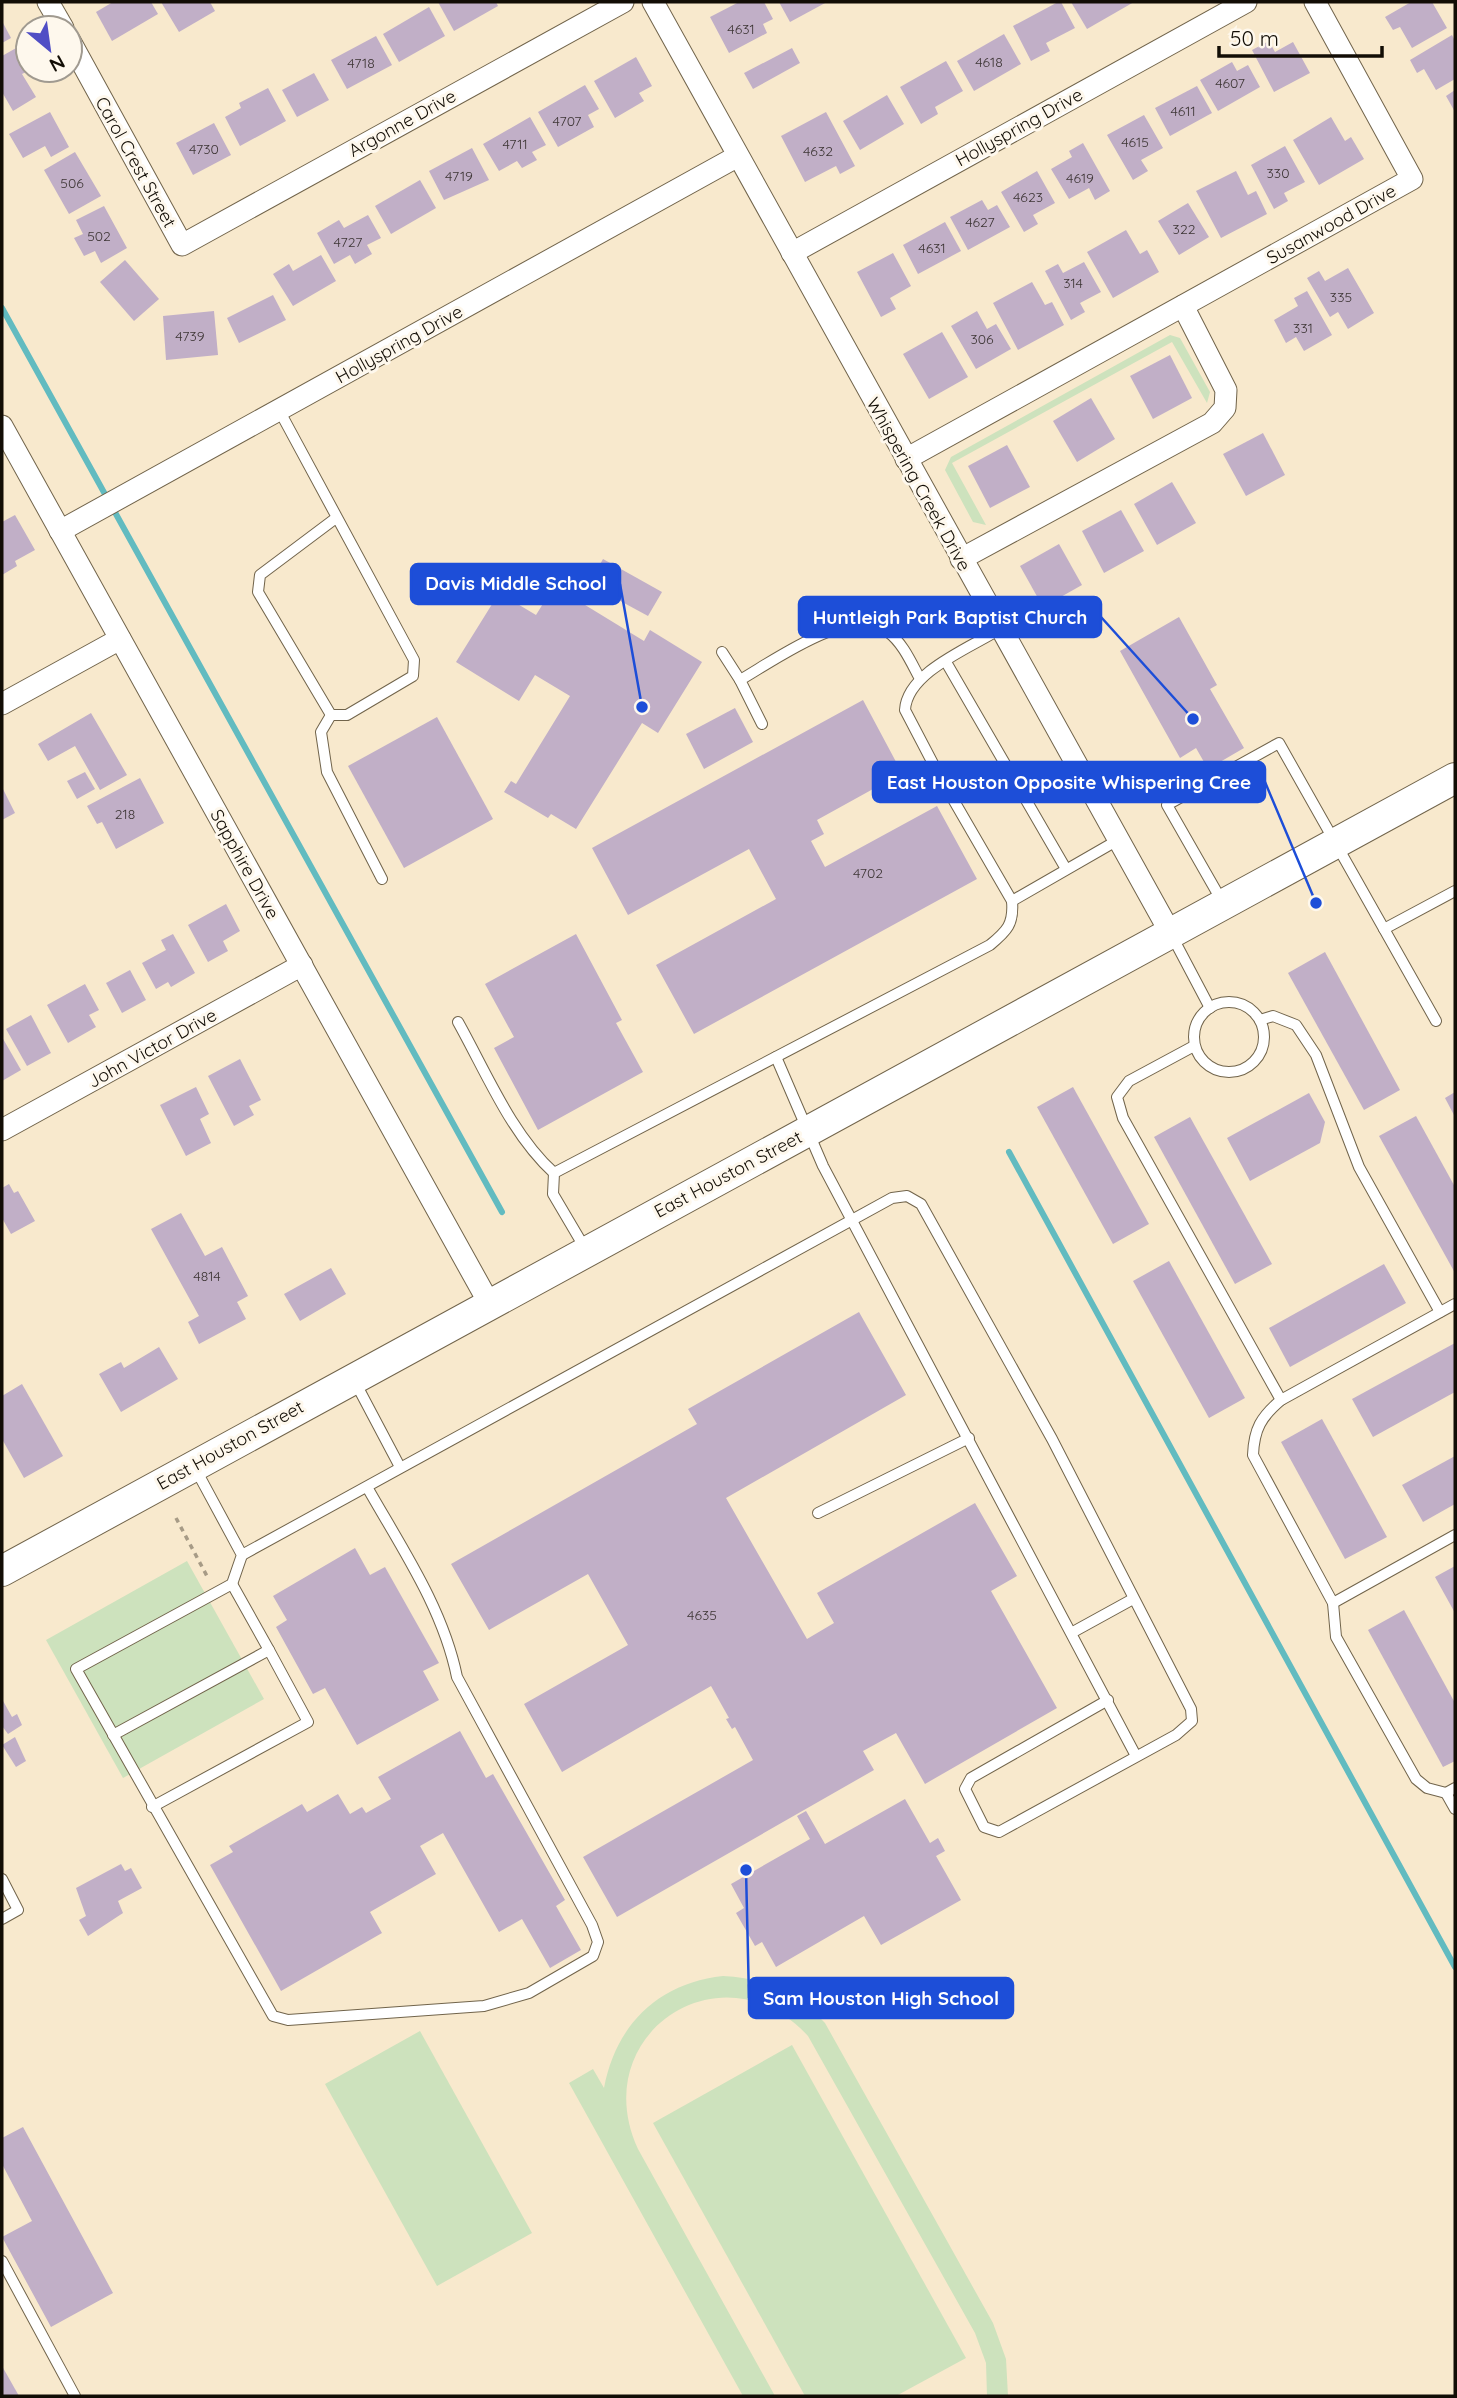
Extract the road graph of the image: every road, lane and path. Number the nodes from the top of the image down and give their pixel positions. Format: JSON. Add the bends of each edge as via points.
{"nodes":[{"id":1,"x":623,"y":2,"type":"edge"},
{"id":2,"x":653,"y":2,"type":"edge"},
{"id":3,"x":1246,"y":2,"type":"edge"},
{"id":4,"x":1314,"y":2,"type":"edge"},
{"id":5,"x":84,"y":66,"type":"edge"},
{"id":6,"x":738,"y":156,"type":"junction"},
{"id":7,"x":182,"y":245,"type":"joint"},
{"id":8,"x":792,"y":253,"type":"junction"},
{"id":9,"x":1183,"y":306,"type":"junction"},
{"id":10,"x":279,"y":410,"type":"junction"},
{"id":11,"x":2,"y":426,"type":"edge"},
{"id":12,"x":906,"y":459,"type":"junction"},
{"id":13,"x":336,"y":518,"type":"junction"},
{"id":14,"x":60,"y":531,"type":"junction"},
{"id":15,"x":961,"y":559,"type":"junction"},
{"id":16,"x":1000,"y":629,"type":"junction"},
{"id":17,"x":120,"y":639,"type":"junction"},
{"id":18,"x":722,"y":652,"type":"dead end"},
{"id":19,"x":946,"y":662,"type":"junction"},
{"id":20,"x":919,"y":677,"type":"junction"},
{"id":21,"x":740,"y":680,"type":"junction"},
{"id":22,"x":2,"y":704,"type":"edge"},
{"id":23,"x":331,"y":715,"type":"junction"},
{"id":24,"x":762,"y":724,"type":"dead end"},
{"id":25,"x":1455,"y":778,"type":"edge"},
{"id":26,"x":1118,"y":840,"type":"junction"},
{"id":27,"x":1337,"y":844,"type":"junction"},
{"id":28,"x":1066,"y":869,"type":"junction"},
{"id":29,"x":382,"y":879,"type":"dead end"},
{"id":30,"x":1455,"y":891,"type":"edge"},
{"id":31,"x":1012,"y":901,"type":"junction"},
{"id":32,"x":1224,"y":905,"type":"junction"},
{"id":33,"x":1384,"y":929,"type":"junction"},
{"id":34,"x":1171,"y":934,"type":"junction"},
{"id":35,"x":302,"y":965,"type":"junction"},
{"id":36,"x":1210,"y":1008,"type":"junction"},
{"id":37,"x":1260,"y":1020,"type":"junction"},
{"id":38,"x":1436,"y":1021,"type":"dead end"},
{"id":39,"x":458,"y":1022,"type":"dead end"},
{"id":40,"x":1195,"y":1046,"type":"junction"},
{"id":41,"x":776,"y":1057,"type":"junction"},
{"id":42,"x":2,"y":1130,"type":"edge"},
{"id":43,"x":807,"y":1132,"type":"junction"},
{"id":44,"x":554,"y":1174,"type":"junction"},
{"id":45,"x":853,"y":1220,"type":"junction"},
{"id":46,"x":586,"y":1250,"type":"junction"},
{"id":47,"x":489,"y":1303,"type":"junction"},
{"id":48,"x":1455,"y":1304,"type":"edge"},
{"id":49,"x":1440,"y":1312,"type":"junction"},
{"id":50,"x":352,"y":1378,"type":"junction"},
{"id":51,"x":1281,"y":1400,"type":"junction"},
{"id":52,"x":969,"y":1438,"type":"junction"},
{"id":53,"x":194,"y":1465,"type":"junction"},
{"id":54,"x":400,"y":1467,"type":"junction"},
{"id":55,"x":367,"y":1487,"type":"junction"},
{"id":56,"x":818,"y":1513,"type":"dead end"},
{"id":57,"x":176,"y":1518,"type":"dead end"},
{"id":58,"x":1455,"y":1535,"type":"edge"},
{"id":59,"x":242,"y":1555,"type":"junction"},
{"id":60,"x":2,"y":1571,"type":"edge"},
{"id":61,"x":209,"y":1581,"type":"dead end"},
{"id":62,"x":232,"y":1584,"type":"junction"},
{"id":63,"x":1133,"y":1599,"type":"junction"},
{"id":64,"x":1334,"y":1603,"type":"junction"},
{"id":65,"x":1073,"y":1632,"type":"junction"},
{"id":66,"x":269,"y":1650,"type":"junction"},
{"id":67,"x":1108,"y":1700,"type":"junction"},
{"id":68,"x":113,"y":1735,"type":"junction"},
{"id":69,"x":1136,"y":1756,"type":"junction"},
{"id":70,"x":1450,"y":1790,"type":"edge"},
{"id":71,"x":152,"y":1807,"type":"junction"},
{"id":72,"x":1455,"y":1809,"type":"edge"},
{"id":73,"x":2,"y":1879,"type":"edge"},
{"id":74,"x":2,"y":1919,"type":"edge"},
{"id":75,"x":2,"y":2261,"type":"edge"},
{"id":76,"x":75,"y":2396,"type":"edge"}],
"edges":[{"from":1,"to":7,"type":"street","name":"Argonne Drive"},
{"from":2,"to":6,"type":"street"},
{"from":3,"to":8,"type":"street","name":"Hollyspring Drive"},
{"from":4,"to":9,"type":"street","name":"Susanwood Drive","via":[[1412,179]]},
{"from":5,"to":7,"type":"street","name":"Carol Crest Street"},
{"from":6,"to":8,"type":"street","name":"Whispering Creek Drive"},
{"from":6,"to":10,"type":"street","name":"Hollyspring Drive"},
{"from":8,"to":12,"type":"street","name":"Whispering Creek Drive"},
{"from":9,"to":12,"type":"street","name":"Susanwood Drive"},
{"from":9,"to":15,"type":"street","via":[[1226,390],[1225,408],[1212,423]]},
{"from":10,"to":13,"type":"lane"},
{"from":10,"to":14,"type":"street","name":"Hollyspring Drive"},
{"from":11,"to":14,"type":"street","name":"Sapphire Drive"},
{"from":12,"to":15,"type":"street","name":"Whispering Creek Drive"},
{"from":13,"to":23,"type":"lane","via":[[260,575],[258,592]]},
{"from":13,"to":23,"type":"lane","via":[[414,660],[413,676],[347,715]]},
{"from":14,"to":17,"type":"street","name":"Sapphire Drive"},
{"from":15,"to":16,"type":"street","name":"Whispering Creek Drive"},
{"from":16,"to":19,"type":"lane"},
{"from":16,"to":26,"type":"street","name":"Whispering Creek Drive"},
{"from":17,"to":22,"type":"street"},
{"from":17,"to":35,"type":"street","name":"Sapphire Drive"},
{"from":18,"to":21,"type":"lane"},
{"from":19,"to":20,"type":"lane"},
{"from":19,"to":28,"type":"lane"},
{"from":20,"to":21,"type":"lane","via":[[887,631],[865,624],[818,636]]},
{"from":20,"to":31,"type":"lane","via":[[906,698],[905,710]]},
{"from":21,"to":24,"type":"lane"},
{"from":23,"to":29,"type":"lane","via":[[321,732],[327,772]]},
{"from":25,"to":27,"type":"main road","name":"East Houston Street"},
{"from":26,"to":28,"type":"lane"},
{"from":26,"to":34,"type":"street","name":"Whispering Creek Drive"},
{"from":27,"to":32,"type":"main road","name":"East Houston Street"},
{"from":27,"to":32,"type":"lane","via":[[1279,743],[1167,805]]},
{"from":27,"to":33,"type":"lane"},
{"from":28,"to":31,"type":"lane"},
{"from":30,"to":33,"type":"lane"},
{"from":31,"to":41,"type":"lane","via":[[1009,930],[990,945]]},
{"from":32,"to":34,"type":"main road","name":"East Houston Street"},
{"from":33,"to":38,"type":"lane"},
{"from":34,"to":36,"type":"lane"},
{"from":34,"to":43,"type":"main road","name":"East Houston Street"},
{"from":35,"to":42,"type":"street","name":"John Victor Drive"},
{"from":35,"to":47,"type":"street","name":"Sapphire Drive"},
{"from":36,"to":37,"type":"lane","via":[[1221,1003],[1243,1005]]},
{"from":36,"to":40,"type":"lane","via":[[1196,1028]]},
{"from":37,"to":40,"type":"lane","via":[[1264,1044],[1260,1056],[1240,1071],[1215,1070]]},
{"from":37,"to":49,"type":"lane","via":[[1273,1016],[1296,1025],[1316,1055],[1359,1167]]},
{"from":39,"to":44,"type":"lane","via":[[534,1152]]},
{"from":40,"to":51,"type":"lane","via":[[1129,1081],[1117,1097],[1123,1118]]},
{"from":41,"to":43,"type":"lane"},
{"from":41,"to":44,"type":"lane"},
{"from":43,"to":45,"type":"lane"},
{"from":43,"to":46,"type":"main road","name":"East Houston Street"},
{"from":44,"to":46,"type":"lane","via":[[553,1194]]},
{"from":45,"to":52,"type":"lane"},
{"from":45,"to":54,"type":"lane"},
{"from":45,"to":63,"type":"lane","via":[[892,1198],[907,1196],[920,1204],[1052,1439]]},
{"from":46,"to":47,"type":"main road","name":"East Houston Street"},
{"from":47,"to":50,"type":"main road","name":"East Houston Street"},
{"from":48,"to":49,"type":"lane"},
{"from":49,"to":51,"type":"lane"},
{"from":50,"to":53,"type":"main road","name":"East Houston Street"},
{"from":50,"to":54,"type":"lane"},
{"from":51,"to":64,"type":"lane","via":[[1264,1415],[1254,1433],[1253,1455]]},
{"from":52,"to":56,"type":"lane"},
{"from":52,"to":65,"type":"lane"},
{"from":53,"to":59,"type":"lane"},
{"from":53,"to":60,"type":"main road","name":"East Houston Street"},
{"from":54,"to":55,"type":"lane"},
{"from":55,"to":59,"type":"lane"},
{"from":55,"to":71,"type":"lane","via":[[451,1645],[457,1677],[592,1925],[598,1942],[593,1956],[528,1993],[484,2006],[288,2020],[273,2016]]},
{"from":57,"to":61,"type":"path"},
{"from":58,"to":64,"type":"lane"},
{"from":59,"to":62,"type":"lane"},
{"from":62,"to":66,"type":"lane"},
{"from":62,"to":68,"type":"lane","via":[[76,1669]]},
{"from":63,"to":65,"type":"lane"},
{"from":63,"to":69,"type":"lane","via":[[1191,1709],[1192,1721],[1177,1735]]},
{"from":64,"to":70,"type":"lane","via":[[1336,1637],[1416,1779],[1427,1788]]},
{"from":65,"to":67,"type":"lane"},
{"from":66,"to":68,"type":"lane"},
{"from":66,"to":71,"type":"lane","via":[[308,1722]]},
{"from":67,"to":69,"type":"lane"},
{"from":67,"to":69,"type":"lane","via":[[971,1778],[965,1789],[974,1813],[984,1827],[999,1832]]},
{"from":68,"to":71,"type":"lane"},
{"from":70,"to":72,"type":"lane"},
{"from":73,"to":74,"type":"lane","via":[[18,1910]]},
{"from":75,"to":76,"type":"lane"}]}
